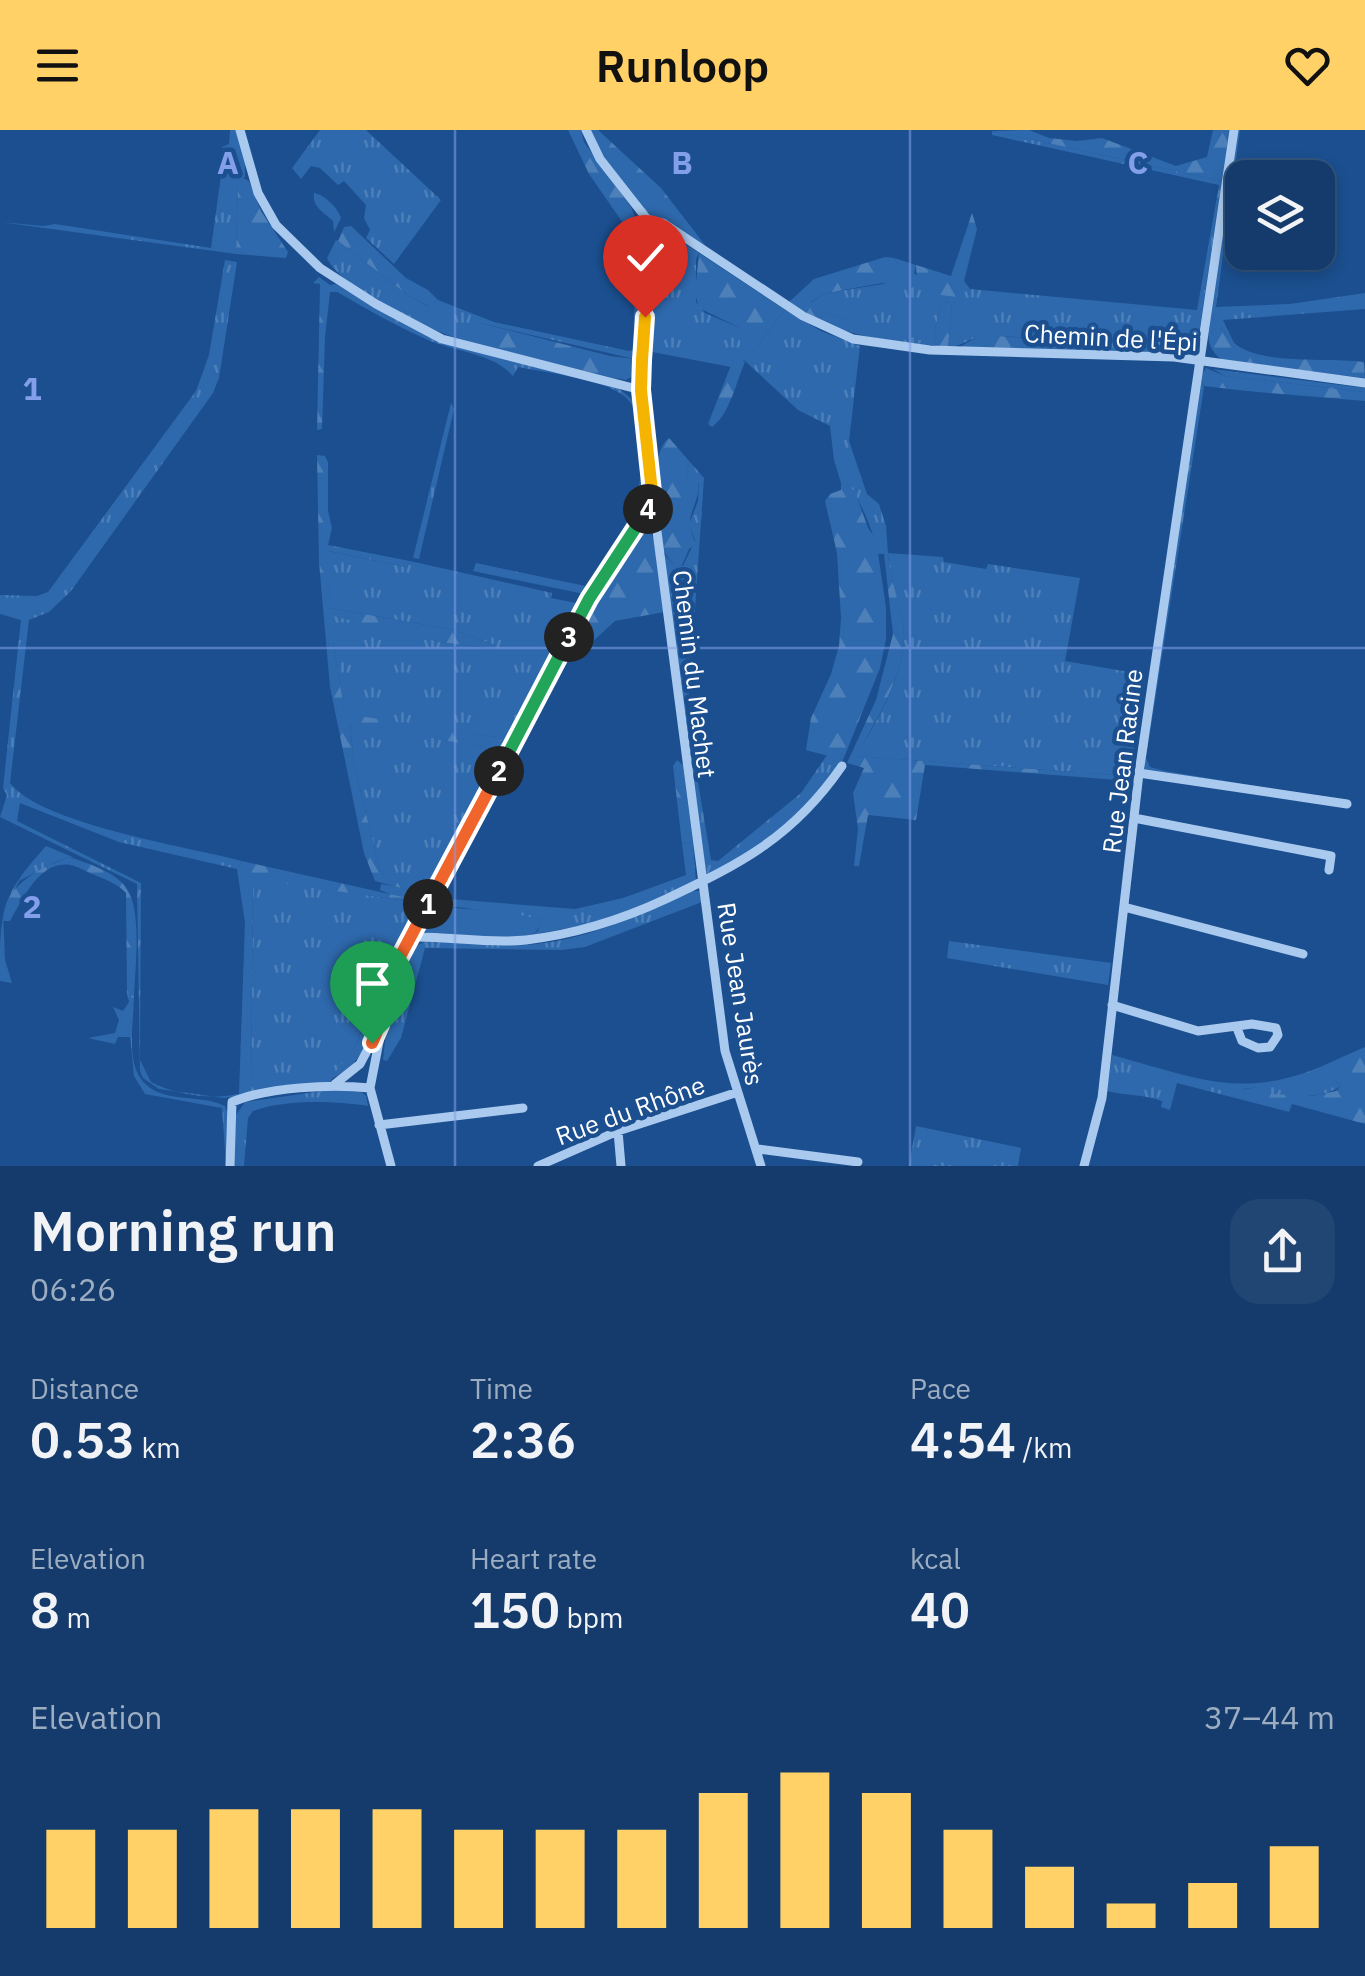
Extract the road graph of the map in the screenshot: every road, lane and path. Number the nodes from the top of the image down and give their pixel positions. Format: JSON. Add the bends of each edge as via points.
{"nodes":[{"id":1,"x":240,"y":130,"type":"edge"},
{"id":2,"x":586,"y":130,"type":"edge"},
{"id":3,"x":1234,"y":130,"type":"edge"},
{"id":4,"x":648,"y":219,"type":"junction"},
{"id":5,"x":1202,"y":360,"type":"junction"},
{"id":6,"x":1365,"y":384,"type":"edge"},
{"id":7,"x":641,"y":390,"type":"junction"},
{"id":8,"x":653,"y":501,"type":"junction"},
{"id":9,"x":842,"y":766,"type":"dead end"},
{"id":10,"x":1139,"y":773,"type":"junction"},
{"id":11,"x":1346,"y":804,"type":"dead end"},
{"id":12,"x":1134,"y":818,"type":"junction"},
{"id":13,"x":1329,"y":870,"type":"dead end"},
{"id":14,"x":702,"y":884,"type":"junction"},
{"id":15,"x":1124,"y":907,"type":"junction"},
{"id":16,"x":411,"y":937,"type":"junction"},
{"id":17,"x":1303,"y":954,"type":"dead end"},
{"id":18,"x":1112,"y":1005,"type":"junction"},
{"id":19,"x":380,"y":1025,"type":"junction"},
{"id":20,"x":1237,"y":1028,"type":"dead end"},
{"id":21,"x":335,"y":1084,"type":"junction"},
{"id":22,"x":370,"y":1088,"type":"junction"},
{"id":23,"x":736,"y":1093,"type":"junction"},
{"id":24,"x":522,"y":1108,"type":"dead end"},
{"id":25,"x":378,"y":1124,"type":"junction"},
{"id":26,"x":618,"y":1131,"type":"junction"},
{"id":27,"x":758,"y":1149,"type":"junction"},
{"id":28,"x":858,"y":1162,"type":"dead end"},
{"id":29,"x":230,"y":1166,"type":"edge"},
{"id":30,"x":391,"y":1166,"type":"edge"},
{"id":31,"x":538,"y":1166,"type":"edge"},
{"id":32,"x":621,"y":1166,"type":"edge"},
{"id":33,"x":761,"y":1166,"type":"edge"},
{"id":34,"x":1084,"y":1166,"type":"edge"}],
"edges":[{"from":1,"to":7,"type":"street","via":[[258,193],[276,225],[320,268],[442,339]]},
{"from":2,"to":4,"type":"street"},
{"from":3,"to":5,"type":"street","name":"Rue Jean Racine"},
{"from":4,"to":5,"type":"street","name":"Chemin de l'Épi","via":[[803,316],[854,340],[930,350]]},
{"from":4,"to":7,"type":"street","name":"Chemin du Machet"},
{"from":5,"to":6,"type":"street","name":"Chemin de l'Épi"},
{"from":5,"to":10,"type":"street","name":"Rue Jean Racine"},
{"from":7,"to":8,"type":"street","name":"Chemin du Machet"},
{"from":8,"to":14,"type":"street","name":"Chemin du Machet"},
{"from":8,"to":16,"type":"street","via":[[589,599]]},
{"from":9,"to":14,"type":"street","via":[[799,820]]},
{"from":10,"to":11,"type":"street"},
{"from":10,"to":12,"type":"street","name":"Rue Jean Racine"},
{"from":12,"to":13,"type":"street","via":[[1331,856]]},
{"from":12,"to":15,"type":"street","name":"Rue Jean Racine"},
{"from":14,"to":16,"type":"street","via":[[600,926],[530,939]]},
{"from":14,"to":23,"type":"street","name":"Rue Jean Jaurès"},
{"from":15,"to":17,"type":"street"},
{"from":15,"to":18,"type":"street","name":"Rue Jean Racine"},
{"from":16,"to":19,"type":"street","via":[[393,970]]},
{"from":18,"to":20,"type":"street","via":[[1198,1031]]},
{"from":18,"to":34,"type":"street","name":"Rue Jean Racine","via":[[1102,1098]]},
{"from":19,"to":21,"type":"street","via":[[360,1064]]},
{"from":19,"to":22,"type":"street"},
{"from":21,"to":22,"type":"street"},
{"from":21,"to":29,"type":"street","via":[[232,1102]]},
{"from":22,"to":25,"type":"street"},
{"from":23,"to":26,"type":"street","name":"Rue du Rhône"},
{"from":23,"to":27,"type":"street","name":"Rue Jean Jaurès"},
{"from":24,"to":25,"type":"street"},
{"from":25,"to":30,"type":"street"},
{"from":26,"to":31,"type":"street","name":"Rue du Rhône"},
{"from":26,"to":32,"type":"street"},
{"from":27,"to":28,"type":"street"},
{"from":27,"to":33,"type":"street","name":"Rue Jean Jaurès"}]}
